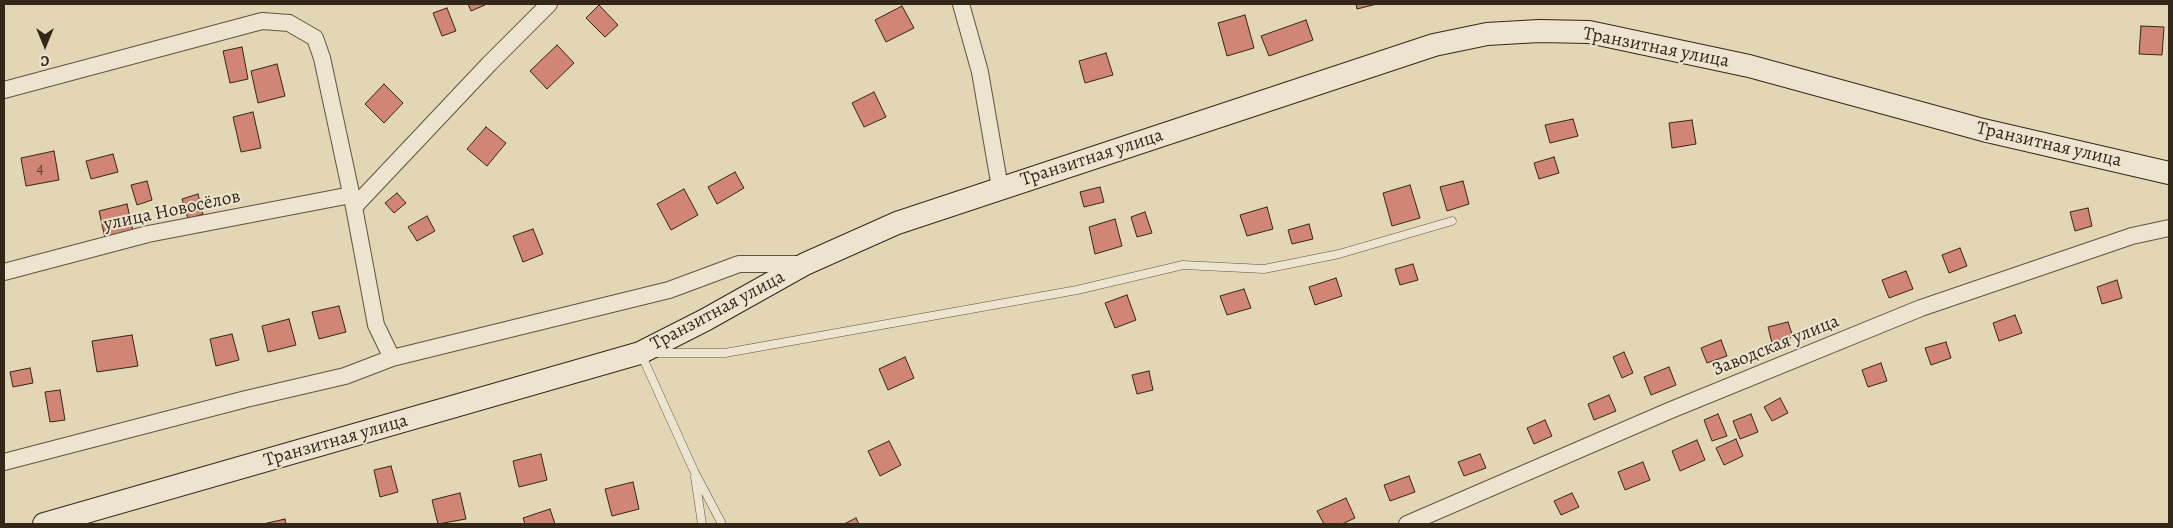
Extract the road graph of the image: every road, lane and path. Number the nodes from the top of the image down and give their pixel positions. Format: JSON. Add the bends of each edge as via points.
{"nodes":[{"id":1,"x":549,"y":4,"type":"edge"},
{"id":2,"x":961,"y":4,"type":"edge"},
{"id":3,"x":4,"y":90,"type":"edge"},
{"id":4,"x":2169,"y":173,"type":"edge"},
{"id":5,"x":1000,"y":188,"type":"junction"},
{"id":6,"x":352,"y":201,"type":"junction"},
{"id":7,"x":1452,"y":221,"type":"dead end"},
{"id":8,"x":2169,"y":228,"type":"edge"},
{"id":9,"x":805,"y":264,"type":"junction"},
{"id":10,"x":4,"y":272,"type":"edge"},
{"id":11,"x":640,"y":353,"type":"junction"},
{"id":12,"x":392,"y":358,"type":"junction"},
{"id":13,"x":4,"y":462,"type":"edge"},
{"id":14,"x":694,"y":471,"type":"junction"},
{"id":15,"x":44,"y":524,"type":"edge"},
{"id":16,"x":702,"y":524,"type":"edge"},
{"id":17,"x":722,"y":524,"type":"edge"},
{"id":18,"x":1407,"y":524,"type":"edge"}],
"edges":[{"from":1,"to":6,"type":"street"},
{"from":2,"to":5,"type":"street","via":[[980,72]]},
{"from":3,"to":6,"type":"street","via":[[262,21],[289,23],[315,38]]},
{"from":4,"to":5,"type":"main road","name":"Транзитная улица","via":[[1983,130],[1749,66],[1588,32],[1539,31],[1487,34],[1434,45]]},
{"from":5,"to":9,"type":"main road","name":"Транзитная улица","via":[[898,223]]},
{"from":6,"to":10,"type":"street","name":"улица Новосёлов","via":[[148,234]]},
{"from":6,"to":12,"type":"street","via":[[376,325]]},
{"from":7,"to":11,"type":"lane","via":[[1339,254],[1264,269],[1183,265],[1076,290],[725,352]]},
{"from":8,"to":18,"type":"street","name":"Заводская улица","via":[[2132,236],[1921,308],[1671,410]]},
{"from":9,"to":11,"type":"main road","name":"Транзитная улица"},
{"from":9,"to":12,"type":"street","via":[[739,264],[668,290]]},
{"from":11,"to":14,"type":"lane"},
{"from":11,"to":15,"type":"main road","name":"Транзитная улица"},
{"from":12,"to":13,"type":"street","via":[[344,376],[246,398]]},
{"from":14,"to":16,"type":"lane"},
{"from":14,"to":17,"type":"lane"}]}
